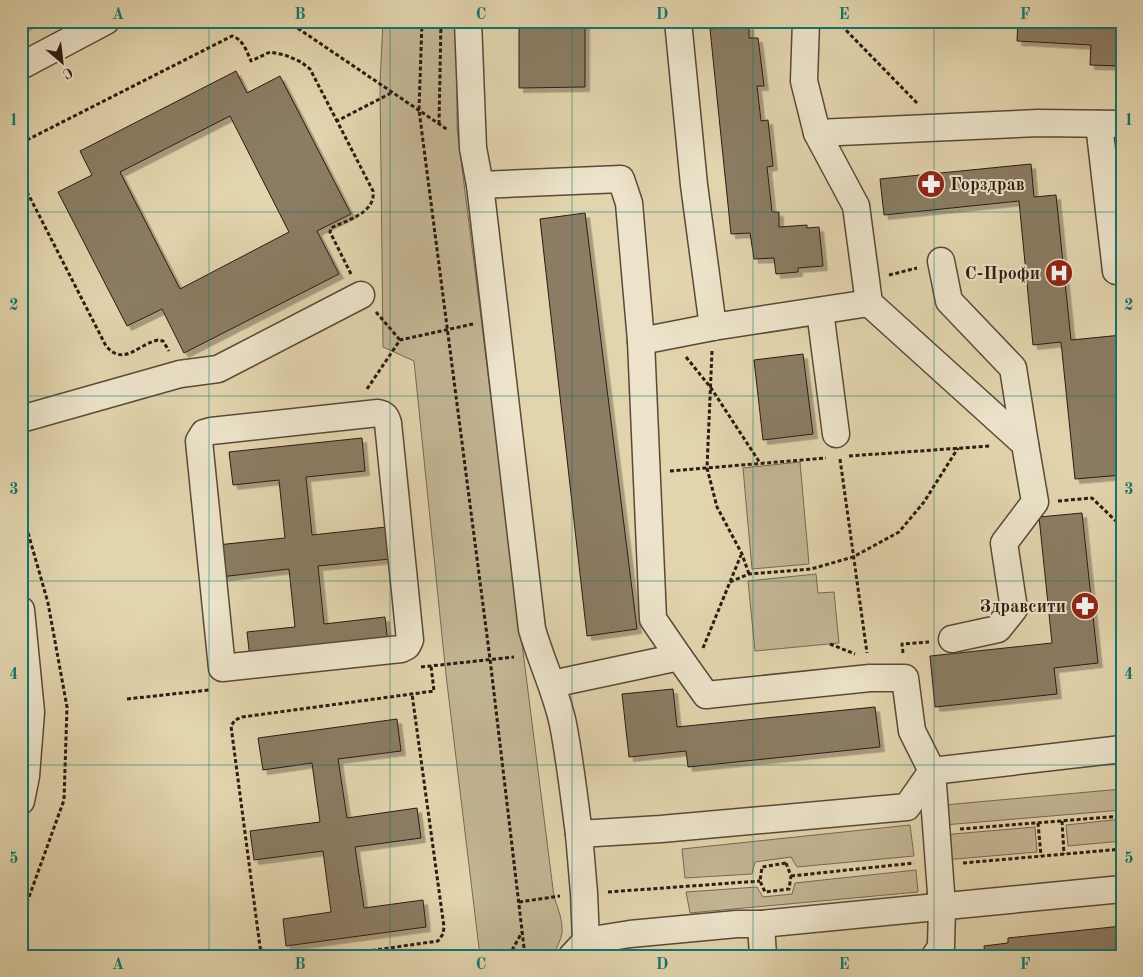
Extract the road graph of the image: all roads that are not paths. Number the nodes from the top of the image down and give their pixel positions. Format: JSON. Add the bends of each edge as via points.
{"nodes":[{"id":1,"x":106,"y":21,"type":"edge"},
{"id":2,"x":468,"y":21,"type":"edge"},
{"id":3,"x":678,"y":21,"type":"edge"},
{"id":4,"x":806,"y":21,"type":"edge"},
{"id":5,"x":21,"y":66,"type":"edge"},
{"id":6,"x":1110,"y":124,"type":"edge"},
{"id":7,"x":817,"y":133,"type":"junction"},
{"id":8,"x":480,"y":184,"type":"junction"},
{"id":9,"x":941,"y":261,"type":"dead end"},
{"id":10,"x":1116,"y":271,"type":"dead end"},
{"id":11,"x":361,"y":295,"type":"road end"},
{"id":12,"x":869,"y":303,"type":"junction"},
{"id":13,"x":820,"y":311,"type":"junction"},
{"id":14,"x":713,"y":327,"type":"junction"},
{"id":15,"x":641,"y":341,"type":"junction"},
{"id":16,"x":350,"y":415,"type":"joint"},
{"id":17,"x":21,"y":419,"type":"edge"},
{"id":18,"x":836,"y":434,"type":"road end"},
{"id":19,"x":1025,"y":444,"type":"junction"},
{"id":20,"x":21,"y":610,"type":"edge"},
{"id":21,"x":952,"y":639,"type":"road end"},
{"id":22,"x":686,"y":666,"type":"junction"},
{"id":23,"x":552,"y":684,"type":"junction"},
{"id":24,"x":1122,"y":749,"type":"edge"},
{"id":25,"x":932,"y":771,"type":"junction"},
{"id":26,"x":21,"y":801,"type":"edge"},
{"id":27,"x":579,"y":834,"type":"junction"},
{"id":28,"x":1122,"y":889,"type":"edge"},
{"id":29,"x":942,"y":906,"type":"junction"},
{"id":30,"x":761,"y":924,"type":"junction"},
{"id":31,"x":579,"y":948,"type":"edge"},
{"id":32,"x":764,"y":956,"type":"edge"},
{"id":33,"x":935,"y":956,"type":"edge"}],
"edges":[{"from":1,"to":5,"type":"street"},
{"from":2,"to":8,"type":"street","via":[[473,148]]},
{"from":3,"to":14,"type":"street","via":[[694,185]]},
{"from":4,"to":7,"type":"street","via":[[804,81]]},
{"from":6,"to":7,"type":"street","via":[[1038,122]]},
{"from":6,"to":10,"type":"street"},
{"from":7,"to":12,"type":"street","via":[[856,206]]},
{"from":8,"to":15,"type":"street","via":[[621,179],[629,203]]},
{"from":8,"to":23,"type":"street","via":[[532,629],[538,654]]},
{"from":9,"to":19,"type":"street","via":[[949,301],[1013,368]]},
{"from":11,"to":17,"type":"street","via":[[218,369],[180,374]]},
{"from":12,"to":13,"type":"street"},
{"from":12,"to":19,"type":"street"},
{"from":13,"to":14,"type":"street"},
{"from":13,"to":18,"type":"street"},
{"from":14,"to":15,"type":"street"},
{"from":15,"to":22,"type":"street","via":[[653,618]]},
{"from":16,"to":16,"type":"street","via":[[211,431],[204,433],[199,441],[222,668],[401,649],[410,640],[387,418],[378,412]]},
{"from":19,"to":21,"type":"street","via":[[1035,502],[1004,543],[1014,609],[998,629]]},
{"from":20,"to":26,"type":"street","via":[[31,712]]},
{"from":22,"to":23,"type":"street"},
{"from":22,"to":25,"type":"street","via":[[706,696],[869,669],[905,678],[912,731]]},
{"from":23,"to":27,"type":"street","via":[[563,723]]},
{"from":24,"to":25,"type":"street"},
{"from":25,"to":27,"type":"street","via":[[907,807]]},
{"from":25,"to":29,"type":"street"},
{"from":27,"to":31,"type":"street","via":[[584,893]]},
{"from":28,"to":29,"type":"street"},
{"from":29,"to":30,"type":"street"},
{"from":29,"to":33,"type":"street","via":[[941,947]]},
{"from":30,"to":31,"type":"street","via":[[630,934]]},
{"from":30,"to":32,"type":"street"}]}
